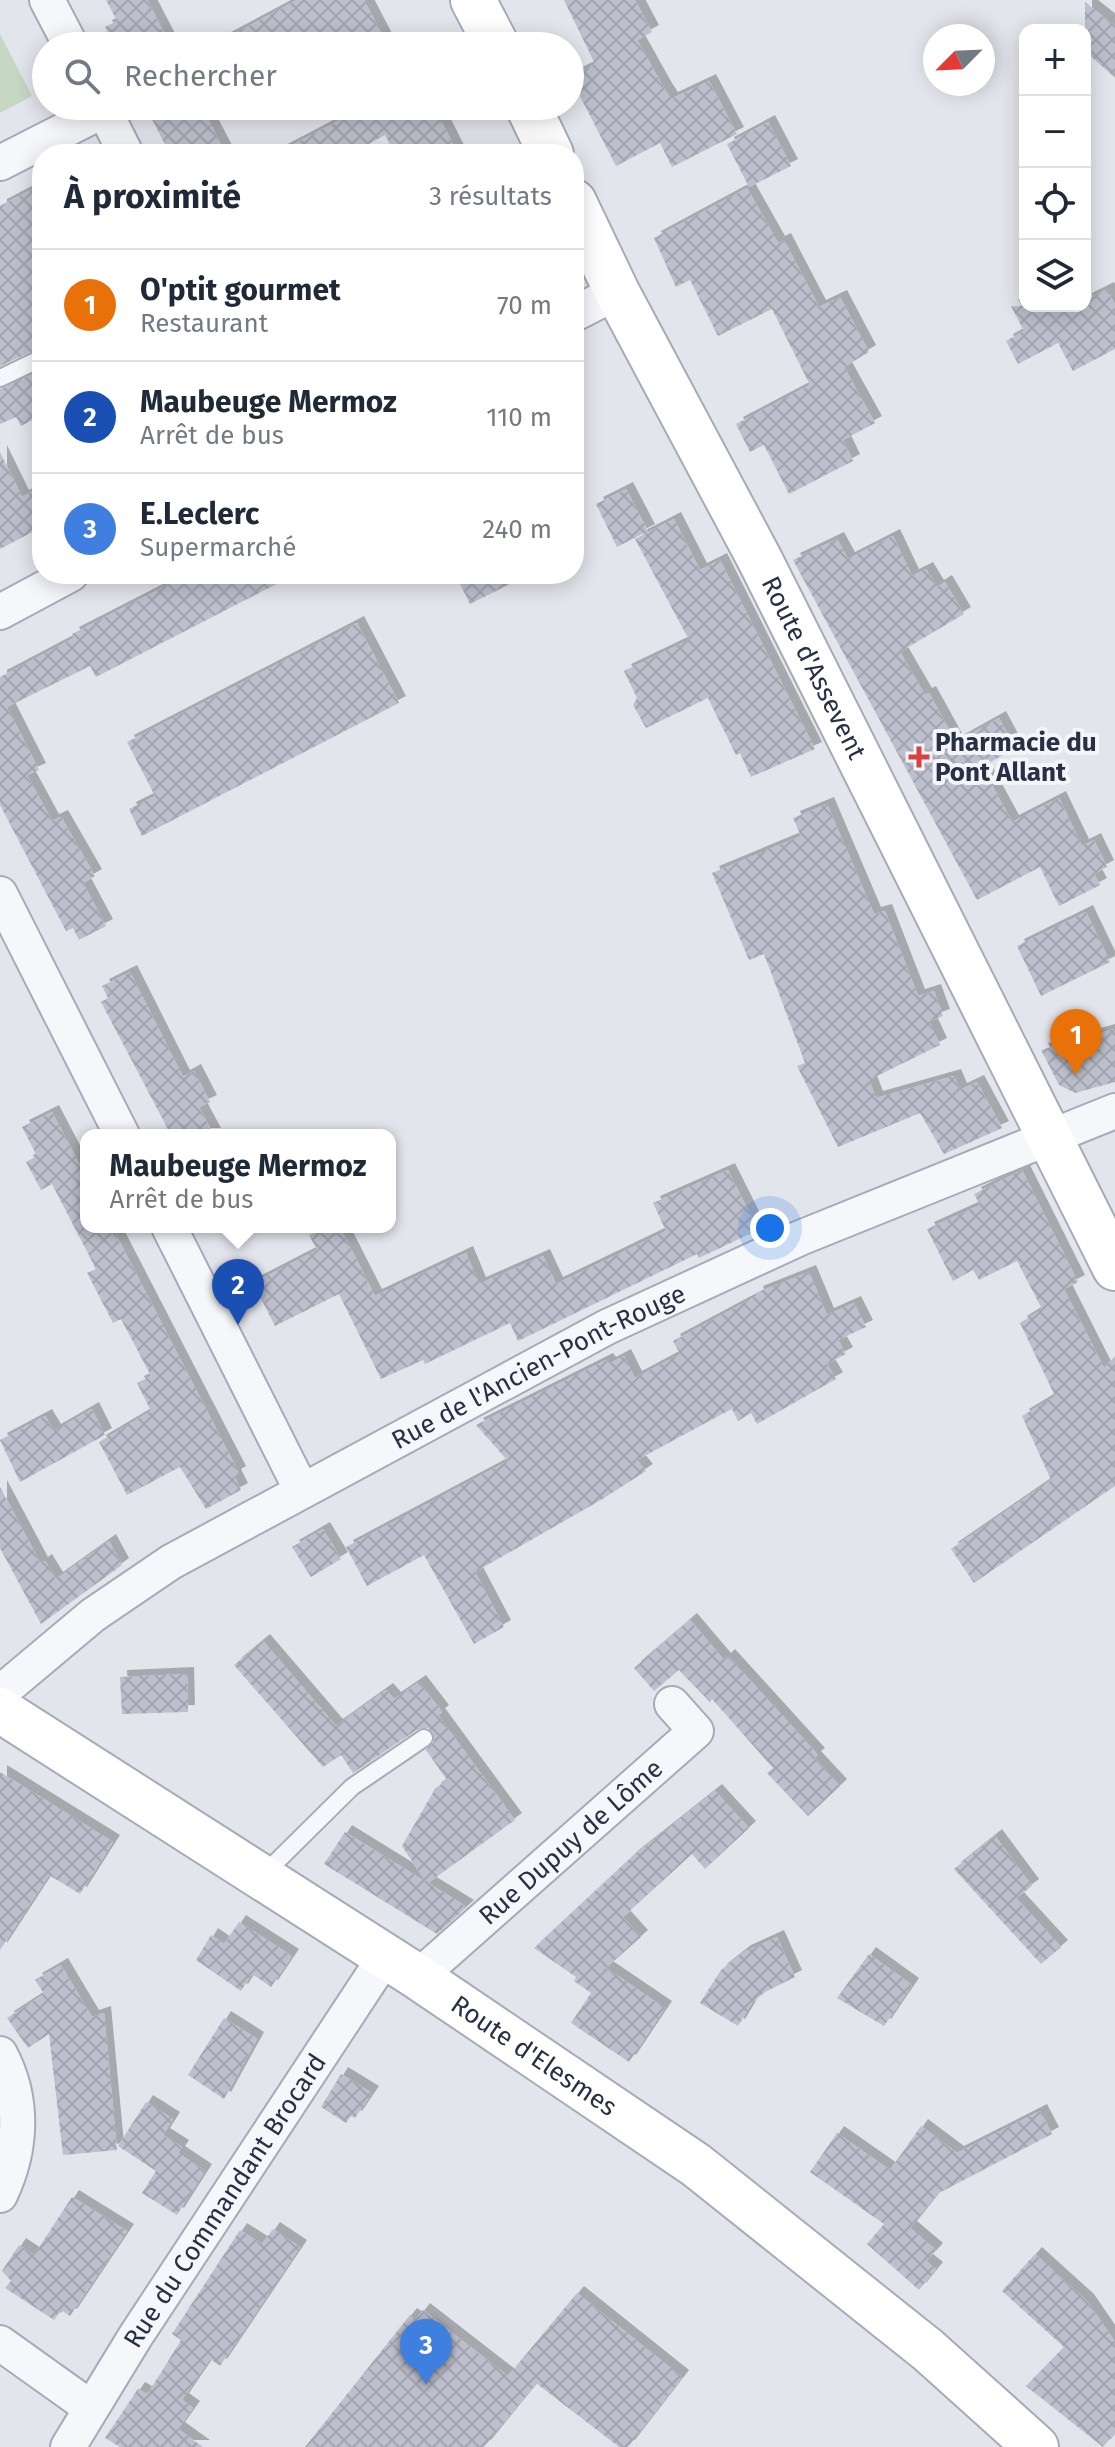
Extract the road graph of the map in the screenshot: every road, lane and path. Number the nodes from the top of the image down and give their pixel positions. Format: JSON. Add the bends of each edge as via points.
{"nodes":[{"id":1,"x":47,"y":0,"type":"edge"},
{"id":2,"x":473,"y":0,"type":"edge"},
{"id":3,"x":64,"y":32,"type":"edge"},
{"id":4,"x":490,"y":32,"type":"edge"},
{"id":5,"x":81,"y":120,"type":"edge"},
{"id":6,"x":109,"y":120,"type":"edge"},
{"id":7,"x":535,"y":120,"type":"edge"},
{"id":8,"x":36,"y":144,"type":"edge"},
{"id":9,"x":121,"y":144,"type":"edge"},
{"id":10,"x":546,"y":144,"type":"edge"},
{"id":11,"x":32,"y":146,"type":"edge"},
{"id":12,"x":0,"y":163,"type":"edge"},
{"id":13,"x":584,"y":223,"type":"edge"},
{"id":14,"x":617,"y":292,"type":"junction"},
{"id":15,"x":584,"y":309,"type":"edge"},
{"id":16,"x":32,"y":363,"type":"edge"},
{"id":17,"x":0,"y":378,"type":"edge"},
{"id":18,"x":52,"y":584,"type":"edge"},
{"id":19,"x":0,"y":612,"type":"edge"},
{"id":20,"x":0,"y":894,"type":"edge"},
{"id":21,"x":10,"y":940,"type":"edge"},
{"id":22,"x":1115,"y":1111,"type":"edge"},
{"id":23,"x":119,"y":1129,"type":"edge"},
{"id":24,"x":1050,"y":1138,"type":"junction"},
{"id":25,"x":172,"y":1233,"type":"edge"},
{"id":26,"x":1115,"y":1268,"type":"edge"},
{"id":27,"x":302,"y":1491,"type":"junction"},
{"id":28,"x":0,"y":1693,"type":"edge"},
{"id":29,"x":672,"y":1704,"type":"dead end"},
{"id":30,"x":0,"y":1710,"type":"edge"},
{"id":31,"x":424,"y":1738,"type":"dead end"},
{"id":32,"x":261,"y":1877,"type":"junction"},
{"id":33,"x":402,"y":1967,"type":"junction"},
{"id":34,"x":0,"y":2054,"type":"edge"},
{"id":35,"x":0,"y":2195,"type":"edge"},
{"id":36,"x":0,"y":2343,"type":"edge"},
{"id":37,"x":91,"y":2408,"type":"junction"},
{"id":38,"x":68,"y":2447,"type":"edge"},
{"id":39,"x":1036,"y":2447,"type":"edge"}],
"edges":[{"from":1,"to":3,"type":"street"},
{"from":2,"to":4,"type":"street"},
{"from":5,"to":8,"type":"street"},
{"from":6,"to":9,"type":"street"},
{"from":7,"to":10,"type":"street"},
{"from":11,"to":12,"type":"street"},
{"from":13,"to":14,"type":"street","name":"Route d'Assevent"},
{"from":14,"to":15,"type":"street"},
{"from":14,"to":24,"type":"street","name":"Route d'Assevent","via":[[740,521]]},
{"from":16,"to":17,"type":"lane"},
{"from":18,"to":19,"type":"street"},
{"from":20,"to":21,"type":"street"},
{"from":21,"to":23,"type":"street"},
{"from":22,"to":24,"type":"street","name":"Rue de l'Ancien-Pont-Rouge"},
{"from":24,"to":26,"type":"street","name":"Route d'Assevent"},
{"from":24,"to":27,"type":"street","name":"Rue de l'Ancien-Pont-Rouge","via":[[800,1238],[621,1321]]},
{"from":25,"to":27,"type":"street"},
{"from":27,"to":28,"type":"street","name":"Rue de l'Ancien-Pont-Rouge","via":[[244,1519],[130,1588]]},
{"from":29,"to":33,"type":"street","name":"Rue Dupuy de Lôme","via":[[696,1731]]},
{"from":30,"to":32,"type":"street","name":"Route d'Elesmes"},
{"from":31,"to":32,"type":"lane","via":[[352,1787]]},
{"from":32,"to":33,"type":"street","name":"Route d'Elesmes"},
{"from":33,"to":37,"type":"street","name":"Rue du Commandant Brocard"},
{"from":33,"to":39,"type":"street","name":"Route d'Elesmes","via":[[696,2165],[928,2350]]},
{"from":34,"to":35,"type":"street","via":[[13,2078],[18,2119],[15,2158]]},
{"from":36,"to":37,"type":"street"},
{"from":37,"to":38,"type":"street","name":"Rue du Commandant Brocard"}]}
